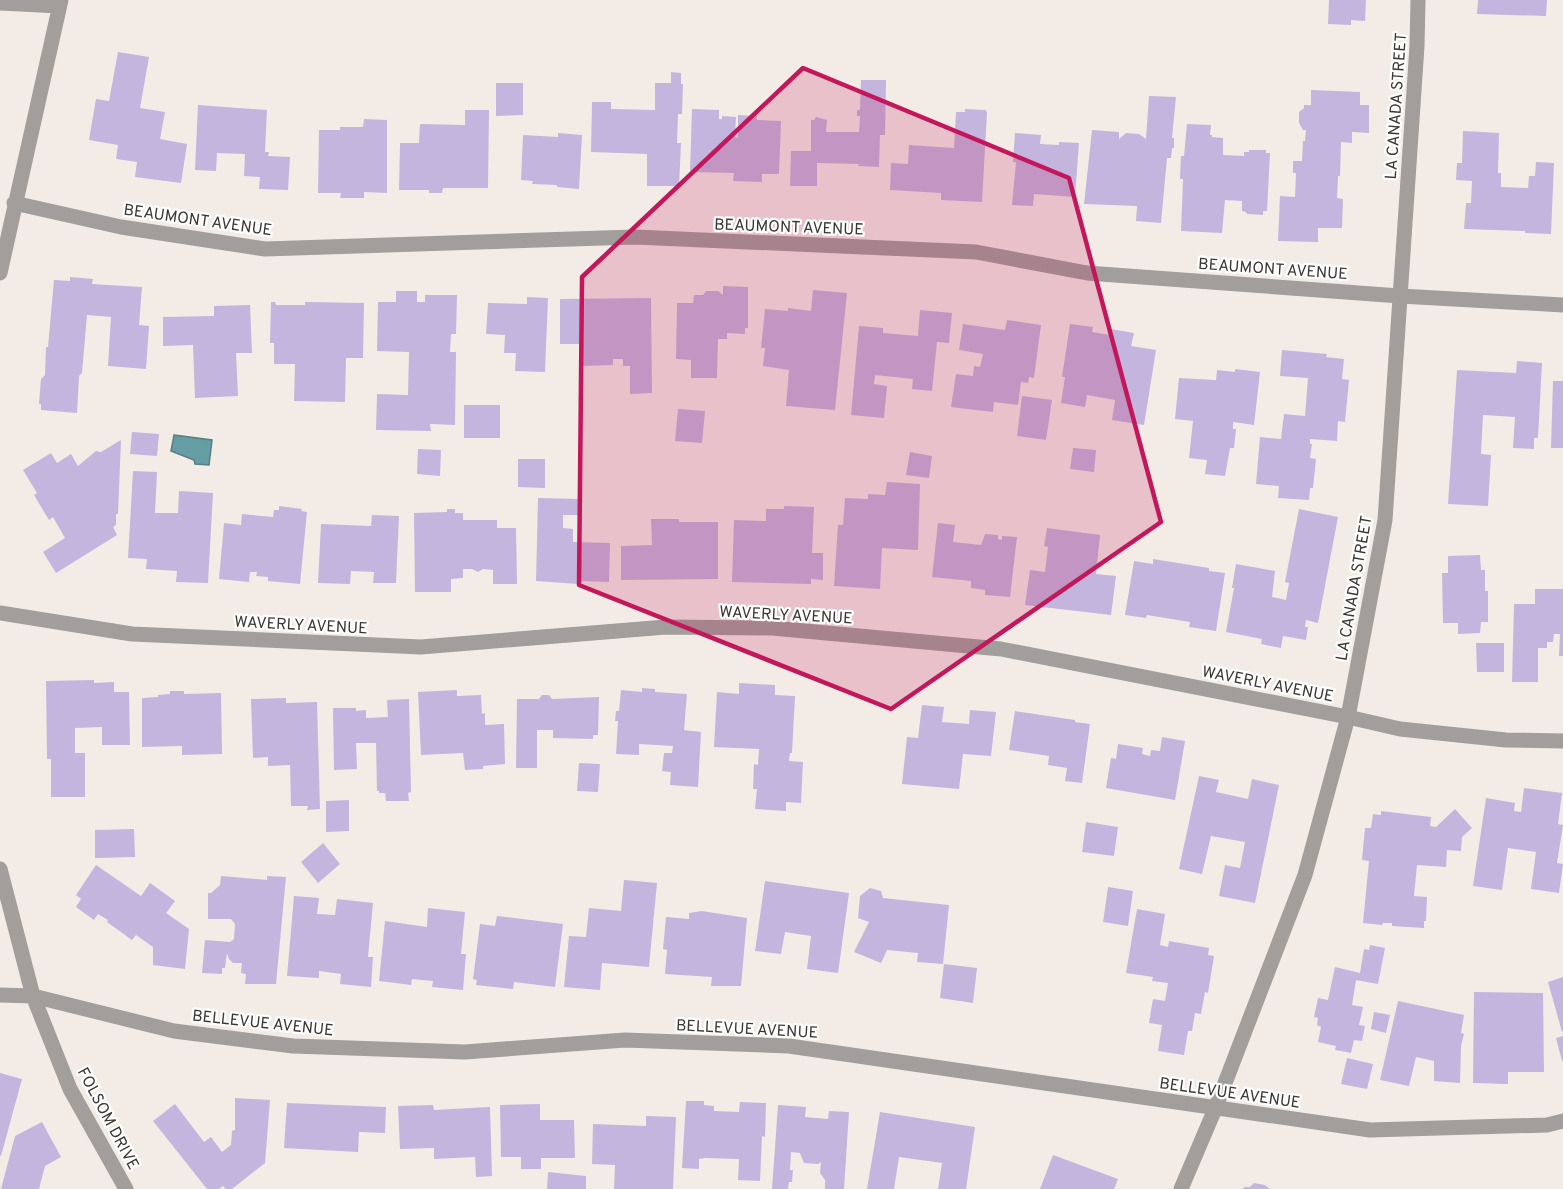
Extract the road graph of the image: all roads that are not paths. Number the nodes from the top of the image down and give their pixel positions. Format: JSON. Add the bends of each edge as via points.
{"nodes":[{"id":1,"x":1418,"y":0,"type":"edge"},
{"id":2,"x":0,"y":3,"type":"edge"},
{"id":3,"x":60,"y":3,"type":"edge"},
{"id":4,"x":14,"y":203,"type":"junction"},
{"id":5,"x":0,"y":273,"type":"edge"},
{"id":6,"x":1400,"y":296,"type":"junction"},
{"id":7,"x":1563,"y":305,"type":"edge"},
{"id":8,"x":0,"y":613,"type":"edge"},
{"id":9,"x":1348,"y":717,"type":"junction"},
{"id":10,"x":1563,"y":741,"type":"edge"},
{"id":11,"x":0,"y":869,"type":"edge"},
{"id":12,"x":0,"y":995,"type":"edge"},
{"id":13,"x":33,"y":996,"type":"junction"},
{"id":14,"x":1215,"y":1109,"type":"junction"},
{"id":15,"x":1563,"y":1121,"type":"edge"},
{"id":16,"x":126,"y":1189,"type":"edge"},
{"id":17,"x":1181,"y":1189,"type":"edge"}],
"edges":[{"from":1,"to":6,"type":"street","name":"LA CANADA STREET"},
{"from":2,"to":3,"type":"street"},
{"from":3,"to":4,"type":"street"},
{"from":4,"to":5,"type":"street"},
{"from":4,"to":6,"type":"street","name":"BEAUMONT AVENUE","via":[[121,227],[265,249],[658,238],[976,252],[1087,273]]},
{"from":6,"to":7,"type":"street","name":"BEAUMONT AVENUE"},
{"from":6,"to":9,"type":"street","name":"LA CANADA STREET","via":[[1385,520]]},
{"from":8,"to":9,"type":"street","name":"WAVERLY AVENUE","via":[[132,634],[421,647],[666,627],[772,628],[1001,649]]},
{"from":9,"to":10,"type":"street","name":"WAVERLY AVENUE","via":[[1400,729],[1506,740]]},
{"from":9,"to":14,"type":"street","name":"LA CANADA STREET","via":[[1305,875]]},
{"from":11,"to":13,"type":"street","name":"FOLSOM DRIVE"},
{"from":12,"to":13,"type":"street","name":"BELLEVUE AVENUE"},
{"from":13,"to":14,"type":"street","name":"BELLEVUE AVENUE","via":[[174,1031],[293,1046],[465,1052],[624,1040],[789,1046]]},
{"from":13,"to":16,"type":"street","name":"FOLSOM DRIVE","via":[[70,1089]]},
{"from":14,"to":15,"type":"street","name":"BELLEVUE AVENUE","via":[[1370,1130],[1547,1125]]},
{"from":14,"to":17,"type":"street","name":"LA CANADA STREET"}]}
